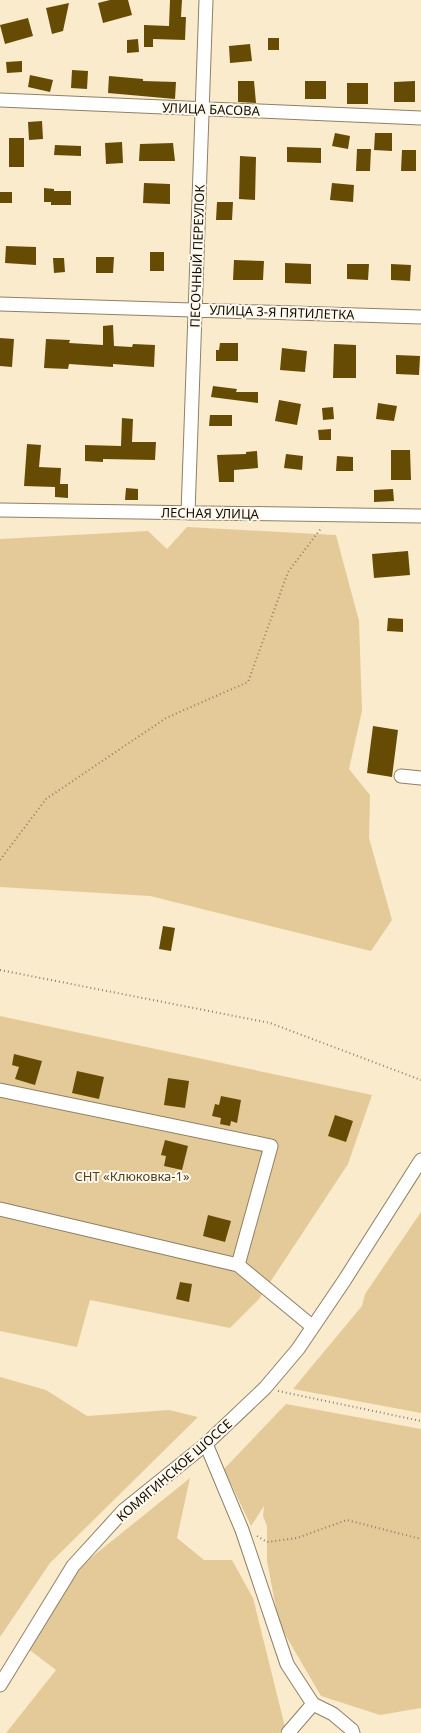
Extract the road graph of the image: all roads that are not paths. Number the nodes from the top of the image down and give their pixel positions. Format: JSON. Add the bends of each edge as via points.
{"nodes":[{"id":1,"x":206,"y":0,"type":"edge"},
{"id":2,"x":0,"y":100,"type":"edge"},
{"id":3,"x":202,"y":108,"type":"junction"},
{"id":4,"x":421,"y":118,"type":"edge"},
{"id":5,"x":0,"y":304,"type":"edge"},
{"id":6,"x":195,"y":309,"type":"junction"},
{"id":7,"x":421,"y":317,"type":"edge"},
{"id":8,"x":0,"y":510,"type":"edge"},
{"id":9,"x":188,"y":512,"type":"junction"},
{"id":10,"x":421,"y":516,"type":"edge"},
{"id":11,"x":401,"y":776,"type":"dead end"},
{"id":12,"x":421,"y":778,"type":"edge"},
{"id":13,"x":0,"y":1090,"type":"edge"},
{"id":14,"x":421,"y":1160,"type":"edge"},
{"id":15,"x":0,"y":1209,"type":"edge"},
{"id":16,"x":238,"y":1265,"type":"junction"},
{"id":17,"x":313,"y":1327,"type":"junction"},
{"id":18,"x":206,"y":1444,"type":"junction"},
{"id":19,"x":0,"y":1685,"type":"edge"},
{"id":20,"x":314,"y":1704,"type":"junction"},
{"id":21,"x":288,"y":1733,"type":"edge"},
{"id":22,"x":353,"y":1733,"type":"edge"}],
"edges":[{"from":1,"to":3,"type":"street","name":"ПЕСОЧНЫЙ ПЕРЕУЛОК"},
{"from":2,"to":3,"type":"street","name":"УЛИЦА БАСОВА"},
{"from":3,"to":4,"type":"street","name":"УЛИЦА БАСОВА"},
{"from":3,"to":6,"type":"street","name":"ПЕСОЧНЫЙ ПЕРЕУЛОК"},
{"from":5,"to":6,"type":"street","name":"УЛИЦА 3-Я ПЯТИЛЕТКА"},
{"from":6,"to":7,"type":"street","name":"УЛИЦА 3-Я ПЯТИЛЕТКА"},
{"from":6,"to":9,"type":"street","name":"ПЕСОЧНЫЙ ПЕРЕУЛОК"},
{"from":8,"to":9,"type":"street","name":"ЛЕСНАЯ УЛИЦА"},
{"from":9,"to":10,"type":"street","name":"ЛЕСНАЯ УЛИЦА"},
{"from":11,"to":12,"type":"street"},
{"from":13,"to":16,"type":"street","via":[[271,1146]]},
{"from":14,"to":17,"type":"street","name":"КОМЯГИНСКОЕ ШОССЕ"},
{"from":15,"to":16,"type":"street"},
{"from":16,"to":17,"type":"street"},
{"from":17,"to":18,"type":"street","name":"КОМЯГИНСКОЕ ШОССЕ","via":[[265,1388]]},
{"from":18,"to":19,"type":"street","name":"КОМЯГИНСКОЕ ШОССЕ","via":[[124,1510],[73,1566]]},
{"from":18,"to":20,"type":"street","via":[[240,1525],[286,1664]]},
{"from":20,"to":21,"type":"street"},
{"from":20,"to":22,"type":"street","via":[[333,1714]]}]}
